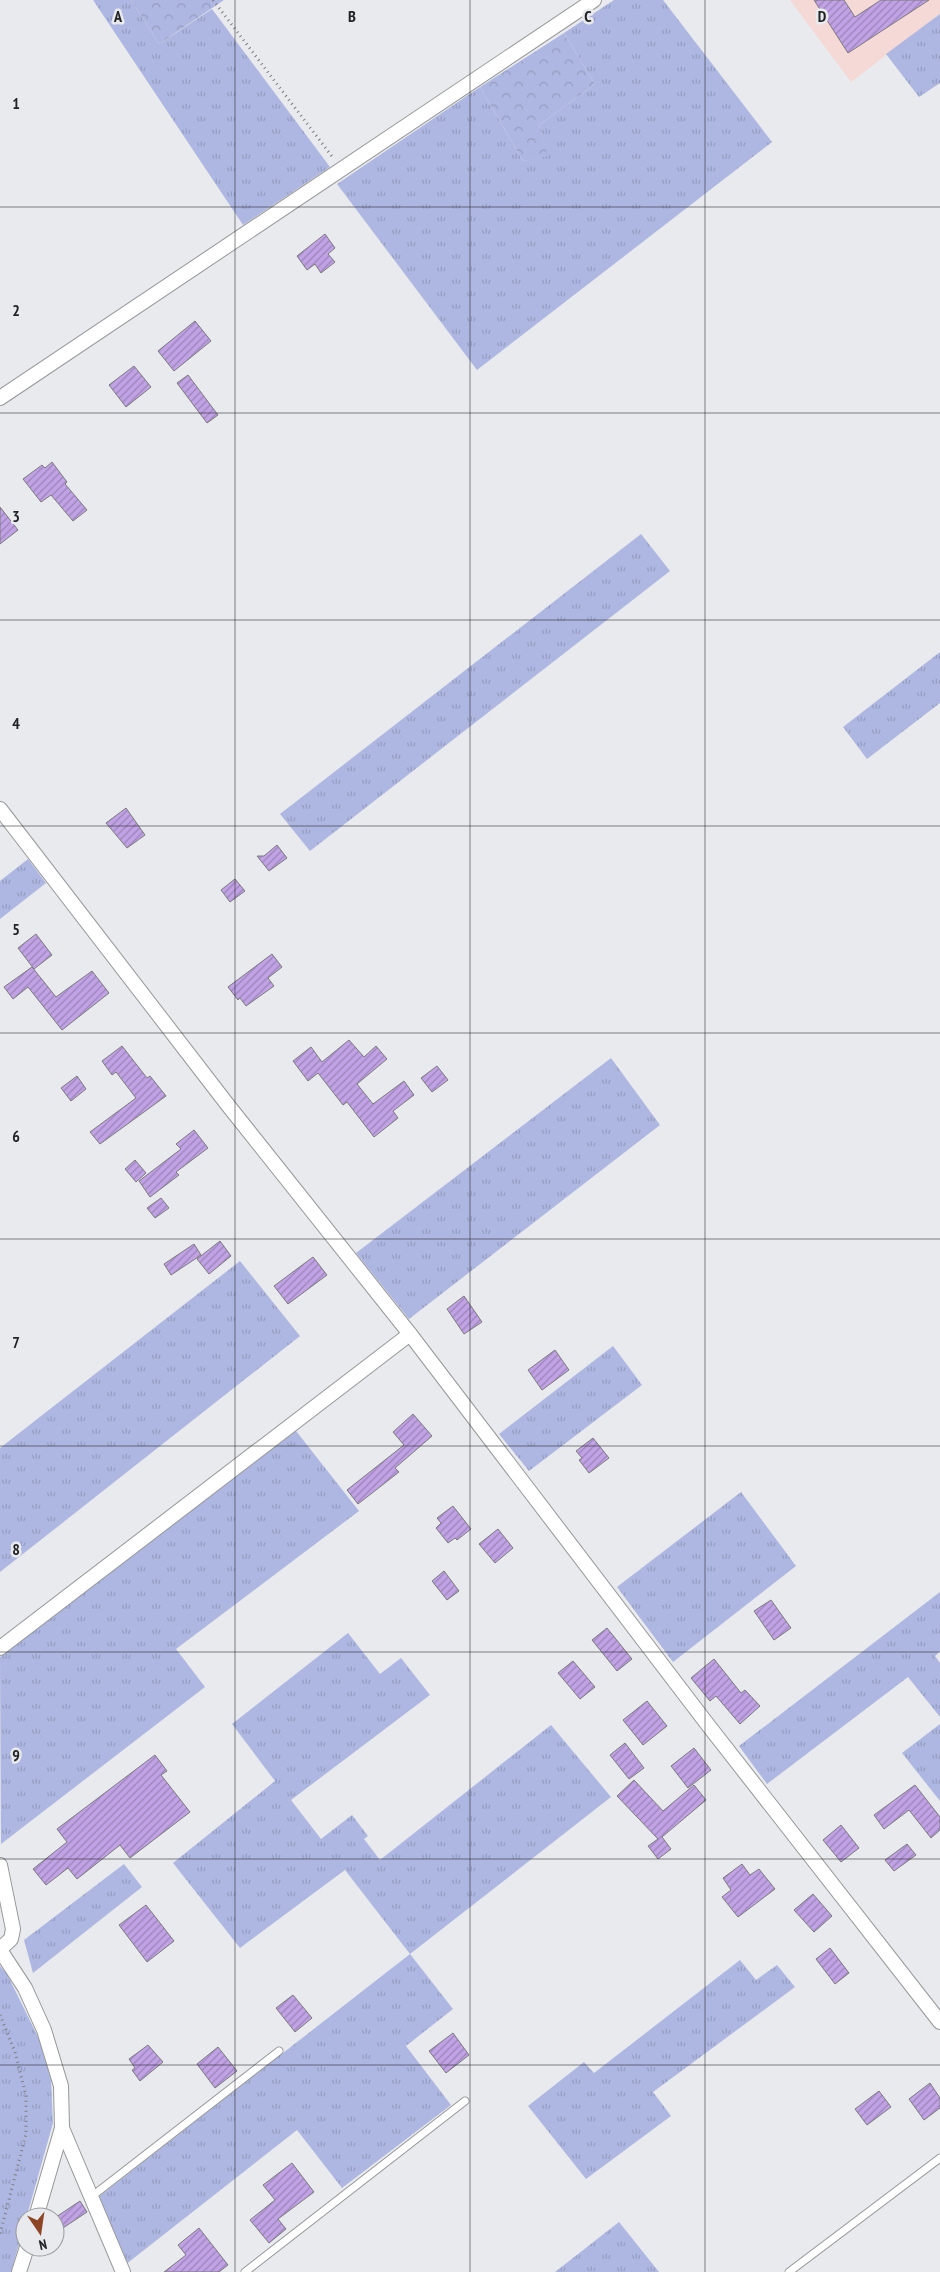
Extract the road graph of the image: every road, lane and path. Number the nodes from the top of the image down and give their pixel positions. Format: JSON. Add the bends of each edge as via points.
{"nodes":[{"id":1,"x":213,"y":0,"type":"edge"},
{"id":2,"x":594,"y":0,"type":"edge"},
{"id":3,"x":342,"y":169,"type":"junction"},
{"id":4,"x":0,"y":398,"type":"edge"},
{"id":5,"x":0,"y":809,"type":"edge"},
{"id":6,"x":410,"y":1334,"type":"junction"},
{"id":7,"x":0,"y":1648,"type":"edge"},
{"id":8,"x":0,"y":1865,"type":"edge"},
{"id":9,"x":0,"y":1950,"type":"edge"},
{"id":10,"x":0,"y":2015,"type":"edge"},
{"id":11,"x":940,"y":2022,"type":"edge"},
{"id":12,"x":279,"y":2051,"type":"dead end"},
{"id":13,"x":465,"y":2102,"type":"dead end"},
{"id":14,"x":62,"y":2128,"type":"junction"},
{"id":15,"x":940,"y":2158,"type":"edge"},
{"id":16,"x":91,"y":2197,"type":"junction"},
{"id":17,"x":39,"y":2207,"type":"edge"},
{"id":18,"x":0,"y":2234,"type":"edge"},
{"id":19,"x":24,"y":2257,"type":"edge"},
{"id":20,"x":19,"y":2272,"type":"edge"},
{"id":21,"x":123,"y":2272,"type":"edge"},
{"id":22,"x":245,"y":2272,"type":"edge"},
{"id":23,"x":789,"y":2272,"type":"edge"}],
"edges":[{"from":1,"to":3,"type":"path"},
{"from":2,"to":3,"type":"street"},
{"from":3,"to":4,"type":"street"},
{"from":5,"to":6,"type":"street","via":[[227,1104]]},
{"from":6,"to":7,"type":"street"},
{"from":6,"to":11,"type":"street","via":[[708,1725]]},
{"from":8,"to":9,"type":"street","via":[[13,1929],[11,1939]]},
{"from":9,"to":14,"type":"street","via":[[25,1988],[44,2030],[61,2086]]},
{"from":10,"to":18,"type":"path","via":[[15,2052],[26,2096],[26,2134]]},
{"from":12,"to":16,"type":"lane"},
{"from":13,"to":22,"type":"lane"},
{"from":14,"to":16,"type":"street"},
{"from":14,"to":17,"type":"street"},
{"from":15,"to":23,"type":"lane"},
{"from":16,"to":21,"type":"street"},
{"from":19,"to":20,"type":"street"}]}
